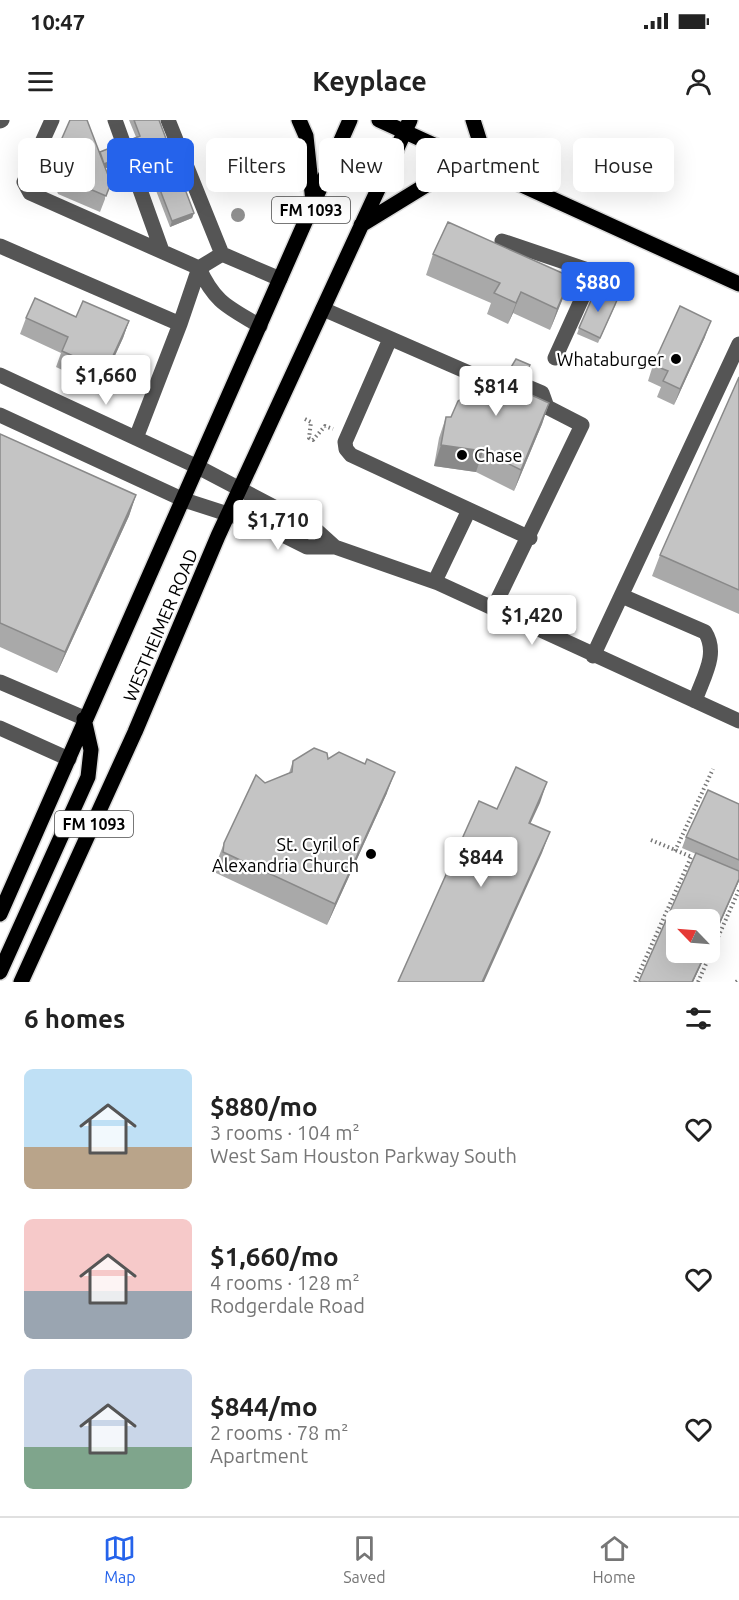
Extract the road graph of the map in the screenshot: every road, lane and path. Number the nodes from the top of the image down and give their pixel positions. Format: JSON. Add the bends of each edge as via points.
{"nodes":[{"id":1,"x":52,"y":120,"type":"edge"},
{"id":2,"x":115,"y":120,"type":"edge"},
{"id":3,"x":168,"y":120,"type":"edge"},
{"id":4,"x":299,"y":120,"type":"edge"},
{"id":5,"x":350,"y":120,"type":"edge"},
{"id":6,"x":379,"y":120,"type":"edge"},
{"id":7,"x":473,"y":120,"type":"edge"},
{"id":8,"x":407,"y":126,"type":"edge"},
{"id":9,"x":430,"y":138,"type":"edge"},
{"id":10,"x":479,"y":138,"type":"edge"},
{"id":11,"x":416,"y":191,"type":"edge"},
{"id":12,"x":538,"y":192,"type":"edge"},
{"id":13,"x":313,"y":204,"type":"junction"},
{"id":14,"x":362,"y":225,"type":"junction"},
{"id":15,"x":502,"y":241,"type":"dead end"},
{"id":16,"x":0,"y":246,"type":"edge"},
{"id":17,"x":162,"y":250,"type":"junction"},
{"id":18,"x":222,"y":254,"type":"junction"},
{"id":19,"x":199,"y":268,"type":"junction"},
{"id":20,"x":280,"y":279,"type":"junction"},
{"id":21,"x":739,"y":284,"type":"edge"},
{"id":22,"x":323,"y":309,"type":"junction"},
{"id":23,"x":180,"y":324,"type":"junction"},
{"id":24,"x":260,"y":326,"type":"junction"},
{"id":25,"x":390,"y":339,"type":"junction"},
{"id":26,"x":739,"y":344,"type":"edge"},
{"id":27,"x":555,"y":358,"type":"dead end"},
{"id":28,"x":0,"y":375,"type":"edge"},
{"id":29,"x":479,"y":377,"type":"junction"},
{"id":30,"x":500,"y":394,"type":"edge"},
{"id":31,"x":515,"y":400,"type":"edge"},
{"id":32,"x":547,"y":407,"type":"junction"},
{"id":33,"x":0,"y":415,"type":"edge"},
{"id":34,"x":305,"y":418,"type":"dead end"},
{"id":35,"x":348,"y":436,"type":"junction"},
{"id":36,"x":136,"y":438,"type":"junction"},
{"id":37,"x":198,"y":467,"type":"junction"},
{"id":38,"x":240,"y":489,"type":"junction"},
{"id":39,"x":183,"y":500,"type":"junction"},
{"id":40,"x":469,"y":510,"type":"junction"},
{"id":41,"x":229,"y":514,"type":"junction"},
{"id":42,"x":530,"y":538,"type":"junction"},
{"id":43,"x":335,"y":547,"type":"junction"},
{"id":44,"x":435,"y":581,"type":"junction"},
{"id":45,"x":622,"y":596,"type":"junction"},
{"id":46,"x":493,"y":609,"type":"junction"},
{"id":47,"x":593,"y":656,"type":"junction"},
{"id":48,"x":0,"y":682,"type":"edge"},
{"id":49,"x":695,"y":701,"type":"junction"},
{"id":50,"x":84,"y":718,"type":"junction"},
{"id":51,"x":739,"y":721,"type":"edge"},
{"id":52,"x":0,"y":728,"type":"edge"},
{"id":53,"x":69,"y":759,"type":"junction"},
{"id":54,"x":713,"y":769,"type":"dead end"},
{"id":55,"x":700,"y":795,"type":"junction"},
{"id":56,"x":710,"y":799,"type":"edge"},
{"id":57,"x":651,"y":840,"type":"dead end"},
{"id":58,"x":675,"y":851,"type":"junction"},
{"id":59,"x":691,"y":857,"type":"junction"},
{"id":60,"x":700,"y":862,"type":"edge"},
{"id":61,"x":739,"y":890,"type":"edge"},
{"id":62,"x":0,"y":914,"type":"edge"},
{"id":63,"x":0,"y":972,"type":"edge"},
{"id":64,"x":21,"y":982,"type":"edge"},
{"id":65,"x":635,"y":982,"type":"edge"},
{"id":66,"x":698,"y":982,"type":"edge"}],
"edges":[{"from":1,"to":17,"type":"street","via":[[24,182],[25,188]]},
{"from":2,"to":17,"type":"street"},
{"from":3,"to":18,"type":"street"},
{"from":4,"to":13,"type":"main road","via":[[306,136]]},
{"from":5,"to":13,"type":"main road","name":"WESTHEIMER ROAD","number":"FM 1093"},
{"from":6,"to":8,"type":"main road"},
{"from":7,"to":10,"type":"main road"},
{"from":8,"to":9,"type":"main road"},
{"from":8,"to":14,"type":"main road","name":"WESTHEIMER ROAD","number":"FM 1093"},
{"from":11,"to":14,"type":"main road"},
{"from":12,"to":21,"type":"main road"},
{"from":13,"to":20,"type":"main road","name":"WESTHEIMER ROAD","number":"FM 1093"},
{"from":14,"to":22,"type":"main road","name":"WESTHEIMER ROAD","number":"FM 1093"},
{"from":15,"to":27,"type":"street","via":[[594,272]]},
{"from":16,"to":23,"type":"street"},
{"from":17,"to":19,"type":"street"},
{"from":18,"to":19,"type":"street"},
{"from":18,"to":20,"type":"street"},
{"from":19,"to":23,"type":"street"},
{"from":19,"to":24,"type":"street","via":[[219,301]]},
{"from":20,"to":24,"type":"main road","name":"WESTHEIMER ROAD","number":"FM 1093"},
{"from":22,"to":25,"type":"street"},
{"from":22,"to":38,"type":"main road","name":"WESTHEIMER ROAD","number":"FM 1093"},
{"from":23,"to":36,"type":"street"},
{"from":24,"to":37,"type":"main road","name":"WESTHEIMER ROAD","number":"FM 1093"},
{"from":25,"to":29,"type":"street"},
{"from":25,"to":35,"type":"street"},
{"from":26,"to":45,"type":"street"},
{"from":28,"to":36,"type":"street"},
{"from":29,"to":30,"type":"street","via":[[489,390]]},
{"from":29,"to":32,"type":"street","via":[[497,374],[542,393]]},
{"from":31,"to":32,"type":"street","via":[[535,410]]},
{"from":32,"to":42,"type":"street","via":[[582,424]]},
{"from":33,"to":39,"type":"street"},
{"from":34,"to":35,"type":"path","via":[[311,422],[309,438],[313,441],[325,426]]},
{"from":35,"to":40,"type":"street","via":[[346,449],[351,455]]},
{"from":36,"to":37,"type":"street"},
{"from":37,"to":38,"type":"street"},
{"from":37,"to":39,"type":"main road","name":"WESTHEIMER ROAD","number":"FM 1093"},
{"from":38,"to":41,"type":"main road","name":"WESTHEIMER ROAD","number":"FM 1093"},
{"from":38,"to":43,"type":"street","via":[[314,528]]},
{"from":39,"to":41,"type":"street"},
{"from":39,"to":50,"type":"main road","name":"WESTHEIMER ROAD","number":"FM 1093"},
{"from":40,"to":42,"type":"street"},
{"from":40,"to":44,"type":"street"},
{"from":41,"to":43,"type":"street","via":[[307,547]]},
{"from":41,"to":64,"type":"main road","name":"WESTHEIMER ROAD","number":"FM 1093"},
{"from":42,"to":46,"type":"street"},
{"from":43,"to":44,"type":"street"},
{"from":44,"to":46,"type":"street"},
{"from":45,"to":47,"type":"street"},
{"from":45,"to":49,"type":"street","via":[[705,632],[712,642],[713,653]]},
{"from":46,"to":47,"type":"street"},
{"from":47,"to":49,"type":"street"},
{"from":48,"to":50,"type":"street"},
{"from":49,"to":51,"type":"street"},
{"from":50,"to":53,"type":"main road","name":"WESTHEIMER ROAD","number":"FM 1093"},
{"from":50,"to":63,"type":"main road","via":[[90,750],[88,777]]},
{"from":52,"to":53,"type":"street"},
{"from":53,"to":62,"type":"main road","name":"WESTHEIMER ROAD","number":"FM 1093"},
{"from":54,"to":55,"type":"path"},
{"from":55,"to":56,"type":"path"},
{"from":55,"to":58,"type":"path"},
{"from":57,"to":58,"type":"path"},
{"from":58,"to":59,"type":"path"},
{"from":59,"to":60,"type":"path"},
{"from":59,"to":65,"type":"path"},
{"from":61,"to":66,"type":"path"}]}
